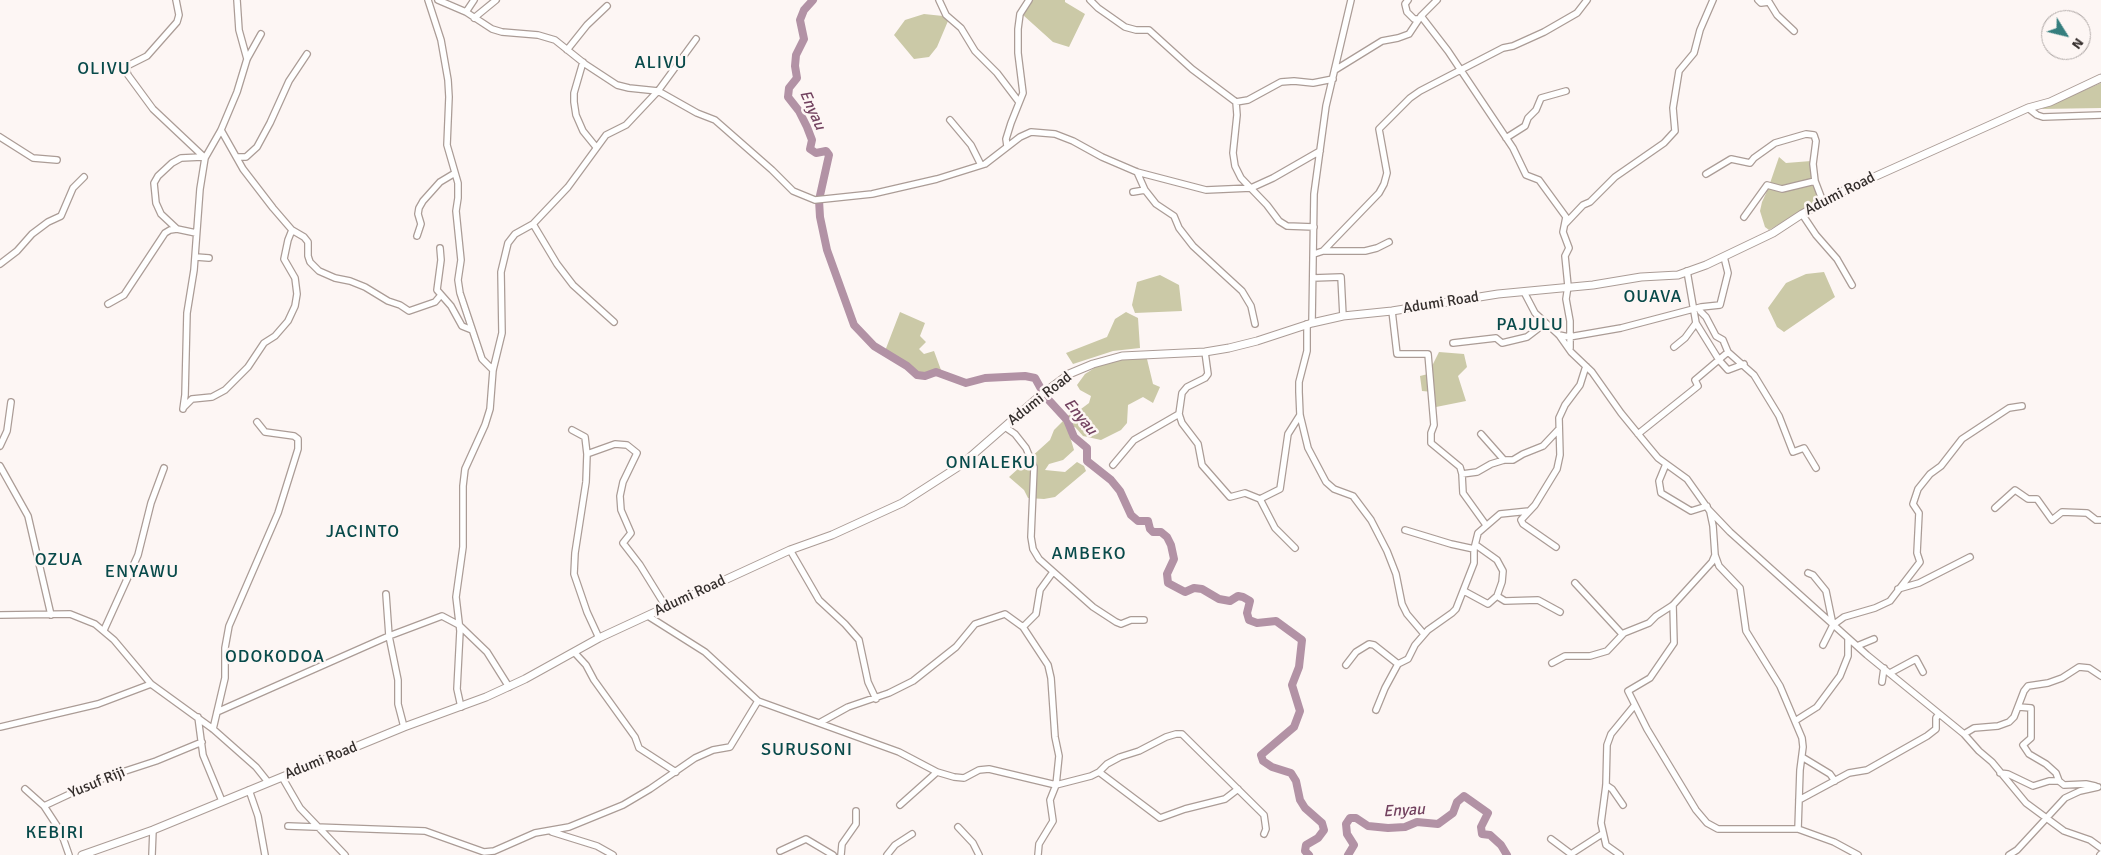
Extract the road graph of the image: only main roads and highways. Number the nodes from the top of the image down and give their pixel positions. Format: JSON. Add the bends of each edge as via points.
{"nodes":[{"id":1,"x":2101,"y":78,"type":"edge"},
{"id":2,"x":82,"y":855,"type":"edge"}],
"edges":[{"from":1,"to":2,"type":"main road","name":"Adumi Road","via":[[1924,153],[1823,202],[1773,233],[1724,257],[1678,274],[1498,294],[1343,316],[1256,342],[1205,352],[1110,359],[1069,374],[961,465],[925,490],[870,518],[790,550],[599,638],[509,687],[153,830]]}]}
